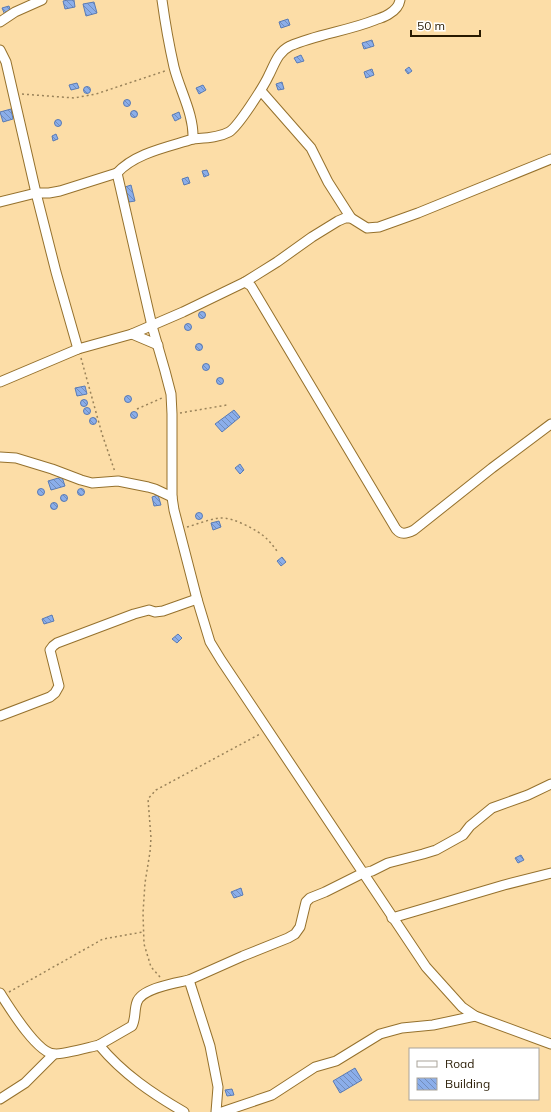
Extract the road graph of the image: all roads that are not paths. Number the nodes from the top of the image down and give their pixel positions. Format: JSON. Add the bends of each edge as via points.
{"nodes":[{"id":1,"x":42,"y":0,"type":"edge"},
{"id":2,"x":162,"y":0,"type":"edge"},
{"id":3,"x":400,"y":0,"type":"edge"},
{"id":4,"x":0,"y":22,"type":"edge"},
{"id":5,"x":0,"y":50,"type":"edge"},
{"id":6,"x":261,"y":91,"type":"junction"},
{"id":7,"x":193,"y":139,"type":"junction"},
{"id":8,"x":551,"y":159,"type":"edge"},
{"id":9,"x":116,"y":173,"type":"junction"},
{"id":10,"x":36,"y":193,"type":"junction"},
{"id":11,"x":0,"y":202,"type":"edge"},
{"id":12,"x":351,"y":218,"type":"junction"},
{"id":13,"x":245,"y":282,"type":"junction"},
{"id":14,"x":152,"y":326,"type":"junction"},
{"id":15,"x":132,"y":334,"type":"junction"},
{"id":16,"x":158,"y":345,"type":"junction"},
{"id":17,"x":78,"y":349,"type":"junction"},
{"id":18,"x":0,"y":382,"type":"edge"},
{"id":19,"x":551,"y":424,"type":"edge"},
{"id":20,"x":0,"y":458,"type":"edge"},
{"id":21,"x":172,"y":497,"type":"junction"},
{"id":22,"x":197,"y":599,"type":"junction"},
{"id":23,"x":0,"y":716,"type":"edge"},
{"id":24,"x":551,"y":784,"type":"edge"},
{"id":25,"x":362,"y":873,"type":"junction"},
{"id":26,"x":551,"y":873,"type":"edge"},
{"id":27,"x":392,"y":918,"type":"junction"},
{"id":28,"x":189,"y":980,"type":"junction"},
{"id":29,"x":1,"y":994,"type":"edge"},
{"id":30,"x":475,"y":1016,"type":"junction"},
{"id":31,"x":551,"y":1044,"type":"edge"},
{"id":32,"x":99,"y":1045,"type":"junction"},
{"id":33,"x":54,"y":1054,"type":"junction"},
{"id":34,"x":0,"y":1099,"type":"edge"},
{"id":35,"x":184,"y":1112,"type":"edge"},
{"id":36,"x":216,"y":1112,"type":"edge"},
{"id":37,"x":222,"y":1112,"type":"edge"}],
"edges":[{"from":1,"to":4,"type":"street"},
{"from":2,"to":7,"type":"street","via":[[174,68],[192,123]]},
{"from":3,"to":6,"type":"street","via":[[396,9],[389,14],[285,49],[279,54]]},
{"from":5,"to":10,"type":"street","via":[[14,93]]},
{"from":6,"to":7,"type":"street","via":[[231,131],[214,137]]},
{"from":6,"to":12,"type":"street","via":[[311,148],[328,182]]},
{"from":7,"to":9,"type":"street","via":[[140,157]]},
{"from":8,"to":12,"type":"street","via":[[379,227],[367,228]]},
{"from":9,"to":10,"type":"street","via":[[60,191]]},
{"from":9,"to":14,"type":"street"},
{"from":10,"to":11,"type":"street"},
{"from":10,"to":17,"type":"street"},
{"from":12,"to":13,"type":"street","via":[[338,221]]},
{"from":13,"to":14,"type":"street"},
{"from":13,"to":19,"type":"street","via":[[255,293],[399,533],[414,530]]},
{"from":14,"to":15,"type":"street"},
{"from":14,"to":16,"type":"street"},
{"from":15,"to":16,"type":"street"},
{"from":15,"to":17,"type":"street"},
{"from":16,"to":21,"type":"street","via":[[171,394]]},
{"from":17,"to":18,"type":"street"},
{"from":20,"to":21,"type":"street","via":[[16,458],[92,483],[118,481],[155,489]]},
{"from":21,"to":22,"type":"street"},
{"from":22,"to":23,"type":"street","via":[[162,612],[147,610],[134,614],[57,643],[50,650],[59,686],[55,693]]},
{"from":22,"to":25,"type":"street","via":[[210,642]]},
{"from":24,"to":25,"type":"street","via":[[492,808],[463,835],[436,850]]},
{"from":25,"to":27,"type":"street"},
{"from":25,"to":28,"type":"street","via":[[310,898],[306,902],[300,927],[295,934]]},
{"from":26,"to":27,"type":"street"},
{"from":27,"to":30,"type":"street","via":[[426,967],[462,1007]]},
{"from":28,"to":32,"type":"street","via":[[167,984],[143,994],[136,1003],[132,1026]]},
{"from":28,"to":36,"type":"street","via":[[210,1046],[218,1088]]},
{"from":29,"to":33,"type":"street","via":[[40,1047]]},
{"from":30,"to":31,"type":"street"},
{"from":30,"to":37,"type":"street","via":[[380,1034],[336,1061],[315,1067],[272,1095]]},
{"from":32,"to":33,"type":"street"},
{"from":32,"to":35,"type":"street","via":[[125,1072]]},
{"from":33,"to":34,"type":"street","via":[[24,1083]]}]}
